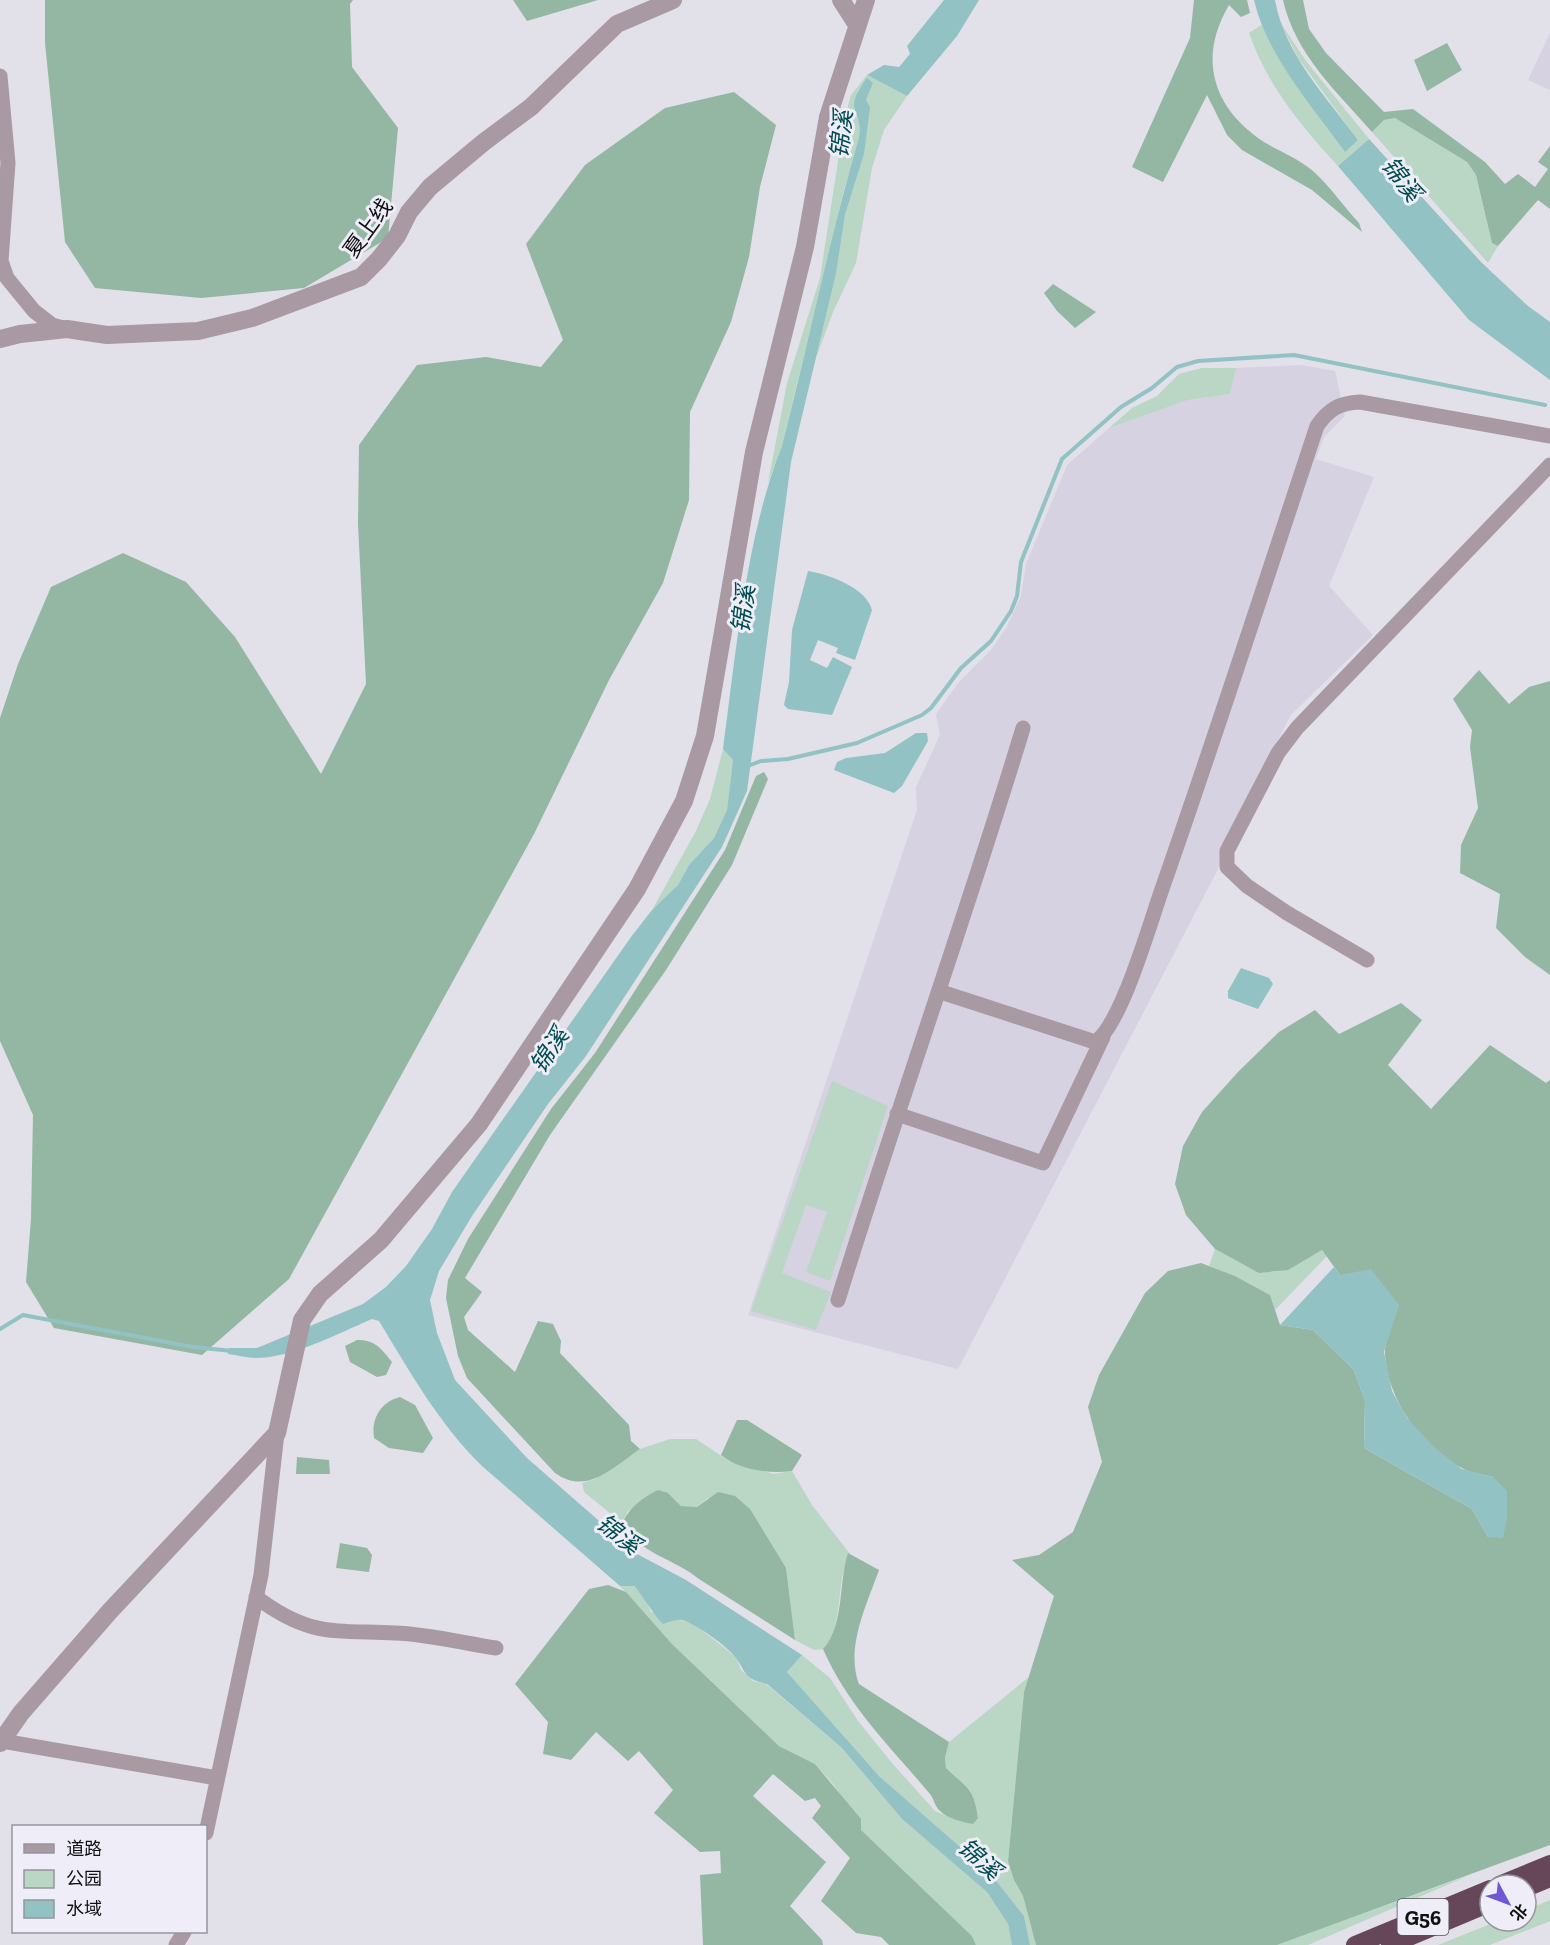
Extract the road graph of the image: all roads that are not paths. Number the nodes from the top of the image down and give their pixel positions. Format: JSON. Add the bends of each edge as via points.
{"nodes":[{"id":1,"x":673,"y":0,"type":"edge"},
{"id":2,"x":841,"y":0,"type":"edge"},
{"id":3,"x":866,"y":0,"type":"edge"},
{"id":4,"x":857,"y":25,"type":"junction"},
{"id":5,"x":0,"y":76,"type":"edge"},
{"id":6,"x":67,"y":329,"type":"junction"},
{"id":7,"x":0,"y":339,"type":"edge"},
{"id":8,"x":1550,"y":436,"type":"edge"},
{"id":9,"x":1550,"y":465,"type":"edge"},
{"id":10,"x":1023,"y":728,"type":"dead end"},
{"id":11,"x":1367,"y":960,"type":"dead end"},
{"id":12,"x":940,"y":992,"type":"junction"},
{"id":13,"x":1103,"y":1036,"type":"junction"},
{"id":14,"x":897,"y":1114,"type":"junction"},
{"id":15,"x":838,"y":1300,"type":"dead end"},
{"id":16,"x":277,"y":1433,"type":"junction"},
{"id":17,"x":256,"y":1597,"type":"junction"},
{"id":18,"x":496,"y":1648,"type":"dead end"},
{"id":19,"x":1,"y":1742,"type":"edge"},
{"id":20,"x":217,"y":1778,"type":"junction"},
{"id":21,"x":207,"y":1828,"type":"edge"},
{"id":22,"x":1550,"y":1864,"type":"edge"},
{"id":23,"x":1528,"y":1873,"type":"edge"},
{"id":24,"x":1478,"y":1894,"type":"edge"},
{"id":25,"x":1478,"y":1908,"type":"edge"},
{"id":26,"x":1355,"y":1945,"type":"edge"},
{"id":27,"x":1390,"y":1945,"type":"edge"}],
"edges":[{"from":1,"to":6,"type":"street","name":"夏上线","via":[[617,24],[517,120],[430,187],[408,212],[380,259],[361,277],[252,318],[198,331],[108,335]]},
{"from":2,"to":4,"type":"street"},
{"from":3,"to":4,"type":"street"},
{"from":4,"to":16,"type":"street","via":[[828,117],[805,247],[754,452],[705,736],[684,801],[637,889],[479,1124],[381,1240],[320,1294],[303,1320]]},
{"from":5,"to":6,"type":"street","via":[[8,163],[1,261],[7,278],[34,311],[52,325]]},
{"from":6,"to":7,"type":"street","name":"夏上线"},
{"from":8,"to":13,"type":"street","via":[[1360,402],[1343,403],[1328,410],[1317,426],[1217,733],[1126,990]]},
{"from":9,"to":11,"type":"street","via":[[1297,728],[1278,753],[1227,851],[1227,867],[1247,886]]},
{"from":10,"to":12,"type":"street"},
{"from":12,"to":13,"type":"street","via":[[1095,1041]]},
{"from":12,"to":14,"type":"street"},
{"from":13,"to":14,"type":"street","via":[[1043,1164]]},
{"from":14,"to":15,"type":"street"},
{"from":16,"to":17,"type":"street"},
{"from":16,"to":19,"type":"street","via":[[110,1611],[21,1713]]},
{"from":17,"to":18,"type":"street","via":[[295,1622],[323,1630],[397,1633]]},
{"from":17,"to":20,"type":"street"},
{"from":19,"to":20,"type":"street"},
{"from":20,"to":21,"type":"street"},
{"from":22,"to":23,"type":"highway"},
{"from":24,"to":26,"type":"highway","number":"G56"},
{"from":25,"to":27,"type":"highway","number":"G56"}]}
